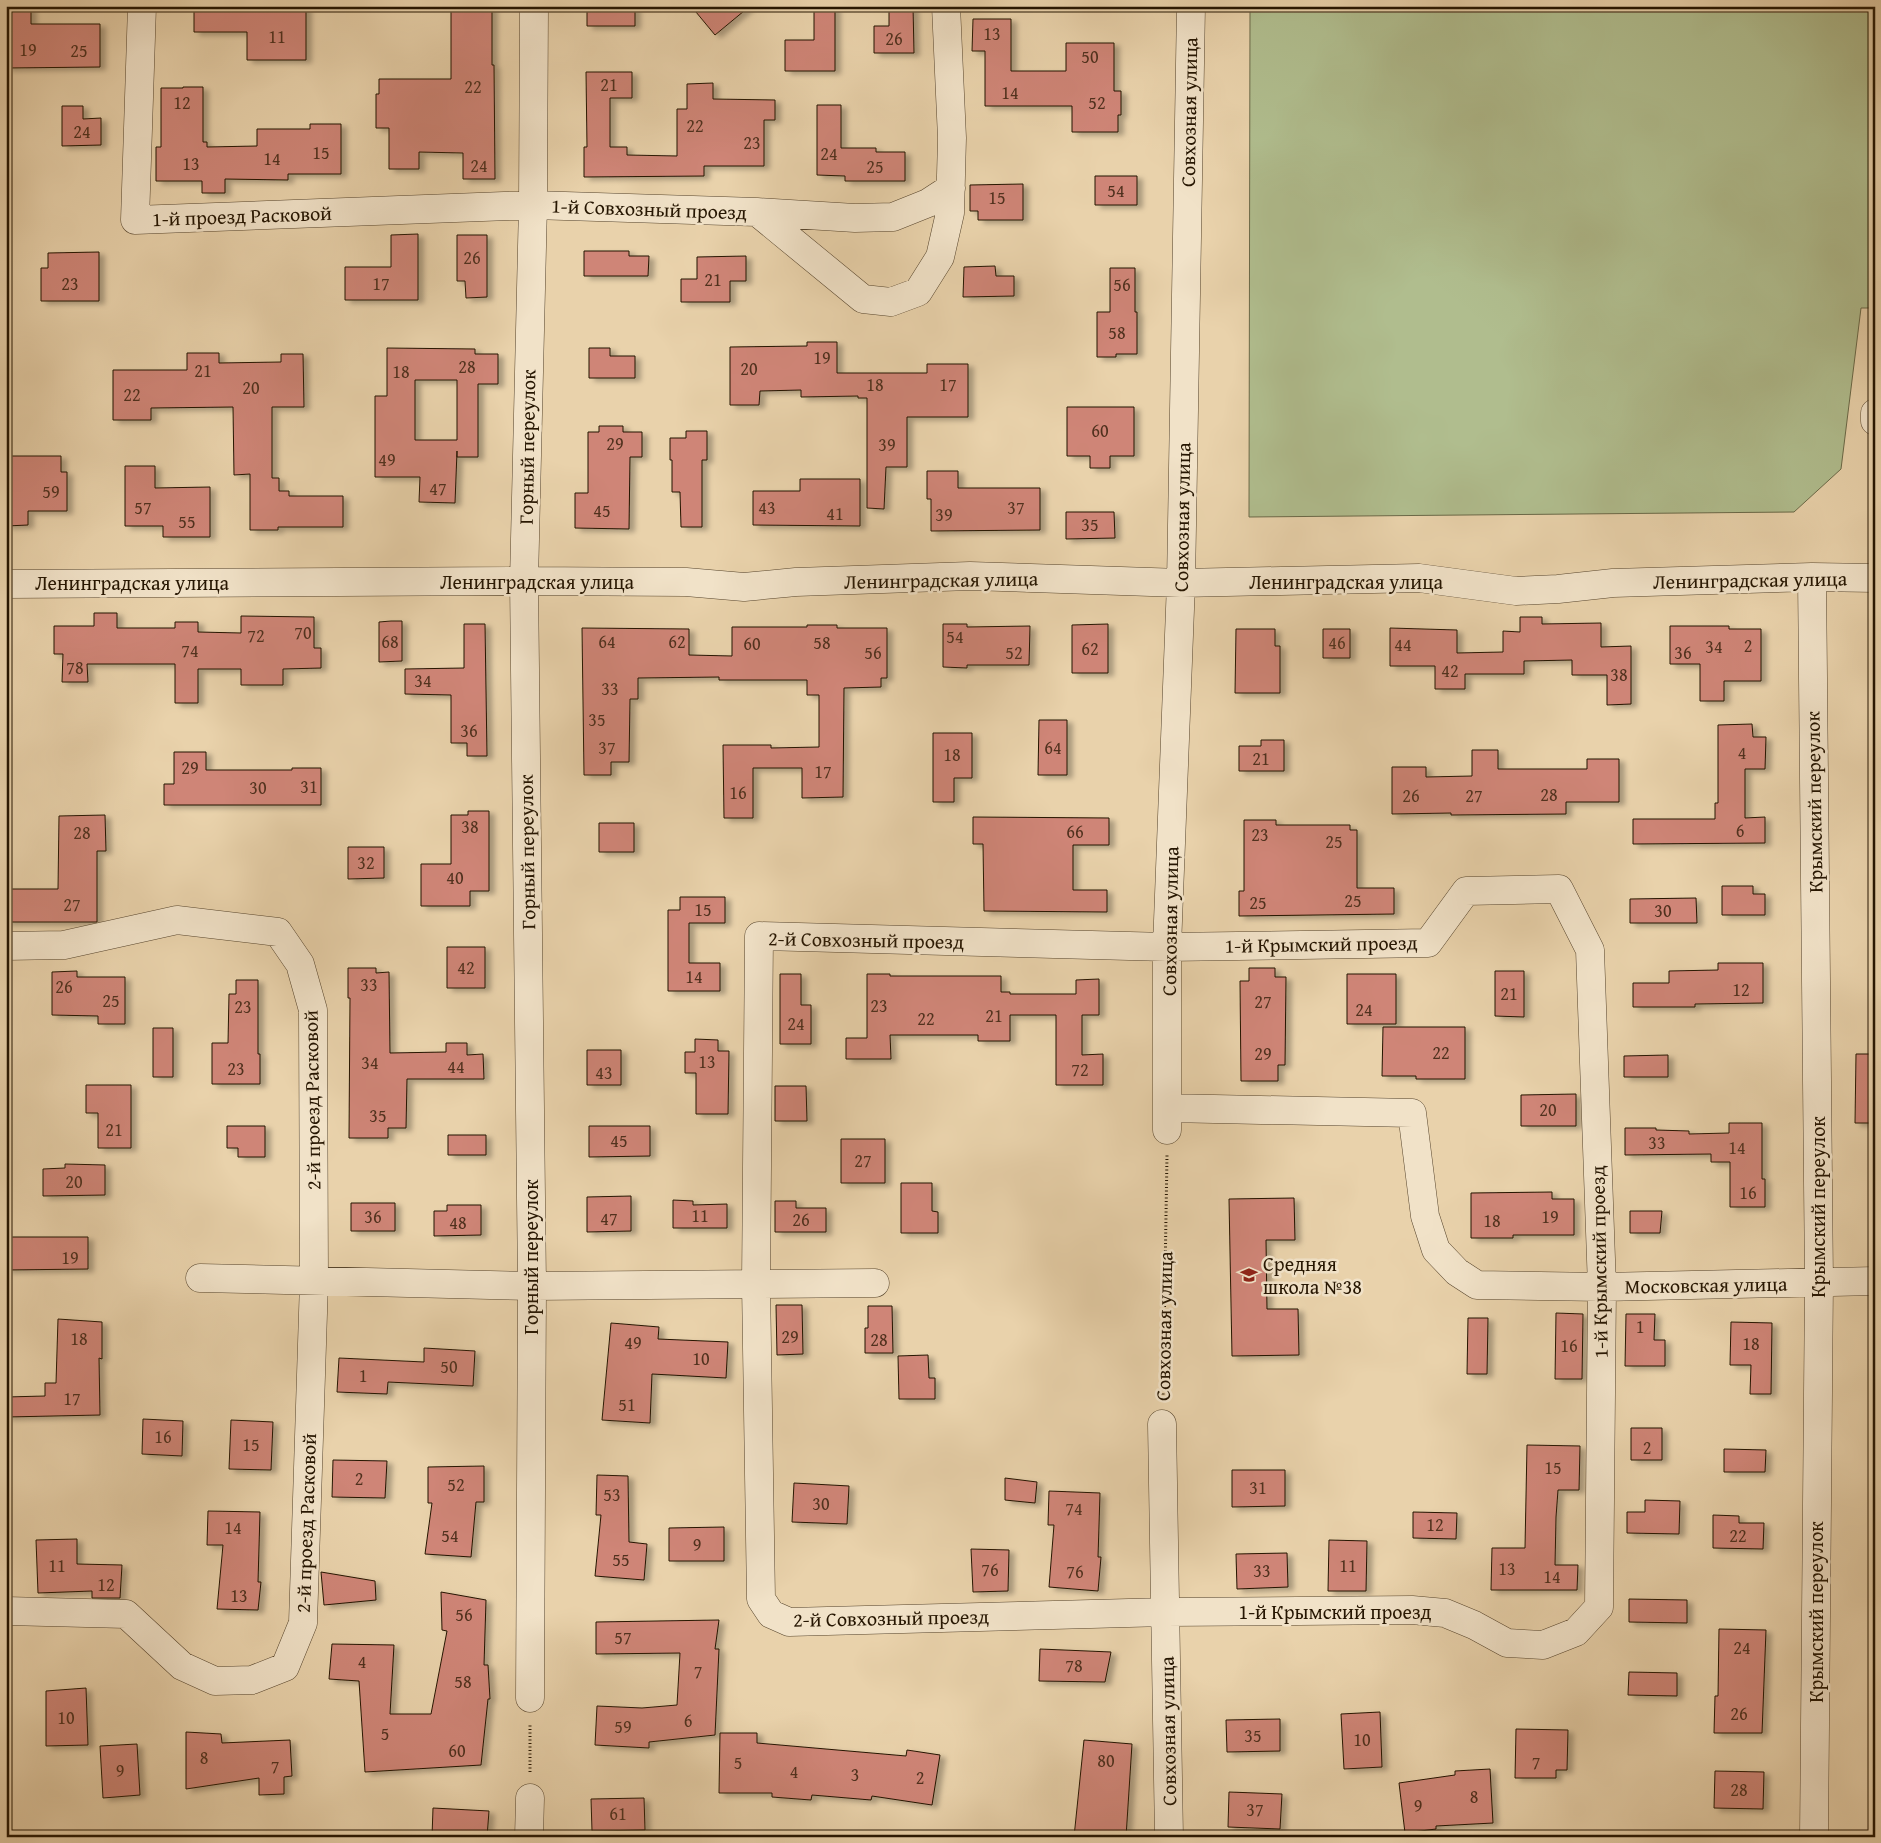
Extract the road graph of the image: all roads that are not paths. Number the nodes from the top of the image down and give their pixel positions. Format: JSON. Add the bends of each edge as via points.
{"nodes":[{"id":1,"x":142,"y":6,"type":"edge"},
{"id":2,"x":534,"y":6,"type":"edge"},
{"id":3,"x":946,"y":6,"type":"edge"},
{"id":4,"x":1191,"y":6,"type":"edge"},
{"id":5,"x":951,"y":188,"type":"junction"},
{"id":6,"x":533,"y":205,"type":"junction"},
{"id":7,"x":757,"y":212,"type":"junction"},
{"id":8,"x":1875,"y":413,"type":"edge"},
{"id":9,"x":1875,"y":421,"type":"edge"},
{"id":10,"x":1812,"y":577,"type":"junction"},
{"id":11,"x":1875,"y":578,"type":"edge"},
{"id":12,"x":524,"y":581,"type":"junction"},
{"id":13,"x":1181,"y":583,"type":"junction"},
{"id":14,"x":6,"y":584,"type":"edge"},
{"id":15,"x":6,"y":946,"type":"edge"},
{"id":16,"x":1167,"y":946,"type":"junction"},
{"id":17,"x":200,"y":1278,"type":"dead end"},
{"id":18,"x":1875,"y":1281,"type":"edge"},
{"id":19,"x":314,"y":1282,"type":"junction"},
{"id":20,"x":1819,"y":1282,"type":"junction"},
{"id":21,"x":875,"y":1283,"type":"dead end"},
{"id":22,"x":756,"y":1284,"type":"junction"},
{"id":23,"x":1477,"y":1285,"type":"joint"},
{"id":24,"x":532,"y":1286,"type":"junction"},
{"id":25,"x":1602,"y":1287,"type":"junction"},
{"id":26,"x":1162,"y":1424,"type":"road end"},
{"id":27,"x":6,"y":1611,"type":"edge"},
{"id":28,"x":1166,"y":1612,"type":"junction"},
{"id":29,"x":530,"y":1698,"type":"road end"},
{"id":30,"x":530,"y":1798,"type":"road end"},
{"id":31,"x":529,"y":1837,"type":"edge"},
{"id":32,"x":1170,"y":1837,"type":"edge"},
{"id":33,"x":1814,"y":1837,"type":"edge"}],
"edges":[{"from":1,"to":6,"type":"street","name":"1-й проезд Расковой","via":[[135,220]]},
{"from":2,"to":6,"type":"street","name":"Горный переулок"},
{"from":3,"to":5,"type":"street","name":"1-й Совхозный проезд"},
{"from":4,"to":13,"type":"street","name":"Совхозная улица"},
{"from":5,"to":7,"type":"street","via":[[928,203],[893,217]]},
{"from":5,"to":7,"type":"street","name":"1-й Совхозный проезд","via":[[950,213],[940,257],[918,292],[891,302],[863,299]]},
{"from":6,"to":7,"type":"street","name":"1-й Совхозный проезд"},
{"from":6,"to":12,"type":"street","name":"Горный переулок"},
{"from":8,"to":9,"type":"street"},
{"from":10,"to":11,"type":"street","name":"Ленинградская улица"},
{"from":10,"to":13,"type":"street","name":"Ленинградская улица","via":[[1613,583],[1516,591],[1419,578]]},
{"from":10,"to":20,"type":"street","name":"Крымский переулок"},
{"from":12,"to":13,"type":"street","name":"Ленинградская улица","via":[[686,582],[744,587],[970,576]]},
{"from":12,"to":14,"type":"street","name":"Ленинградская улица"},
{"from":12,"to":24,"type":"street","name":"Горный переулок"},
{"from":13,"to":16,"type":"street","name":"Совхозная улица"},
{"from":15,"to":19,"type":"street","name":"2-й проезд Расковой","via":[[64,945],[178,920],[278,932],[300,964],[313,1010]]},
{"from":16,"to":22,"type":"street","name":"2-й Совхозный проезд","via":[[759,936]]},
{"from":16,"to":23,"type":"street","name":"Совхозная улица","via":[[1168,1119],[1412,1113],[1425,1216],[1436,1250],[1457,1272]]},
{"from":16,"to":25,"type":"street","name":"1-й Крымский проезд","via":[[1428,943],[1466,890],[1559,889],[1590,950]]},
{"from":17,"to":19,"type":"street"},
{"from":18,"to":20,"type":"street","name":"Московская улица"},
{"from":19,"to":24,"type":"street"},
{"from":19,"to":27,"type":"street","name":"2-й проезд Расковой","via":[[303,1623],[285,1667],[252,1680],[215,1681],[182,1666],[126,1614]]},
{"from":20,"to":25,"type":"street","name":"Московская улица"},
{"from":20,"to":33,"type":"street","name":"Крымский переулок"},
{"from":21,"to":22,"type":"street"},
{"from":22,"to":24,"type":"street"},
{"from":22,"to":28,"type":"street","name":"2-й Совхозный проезд","via":[[761,1599],[771,1614],[789,1622]]},
{"from":23,"to":25,"type":"street","name":"Московская улица"},
{"from":24,"to":29,"type":"street","name":"Горный переулок"},
{"from":25,"to":28,"type":"street","name":"1-й Крымский проезд","via":[[1599,1607],[1576,1632],[1544,1646],[1507,1643],[1445,1612]]},
{"from":26,"to":28,"type":"street","name":"Совхозная улица"},
{"from":28,"to":32,"type":"street","name":"Совхозная улица"},
{"from":30,"to":31,"type":"street"}]}
